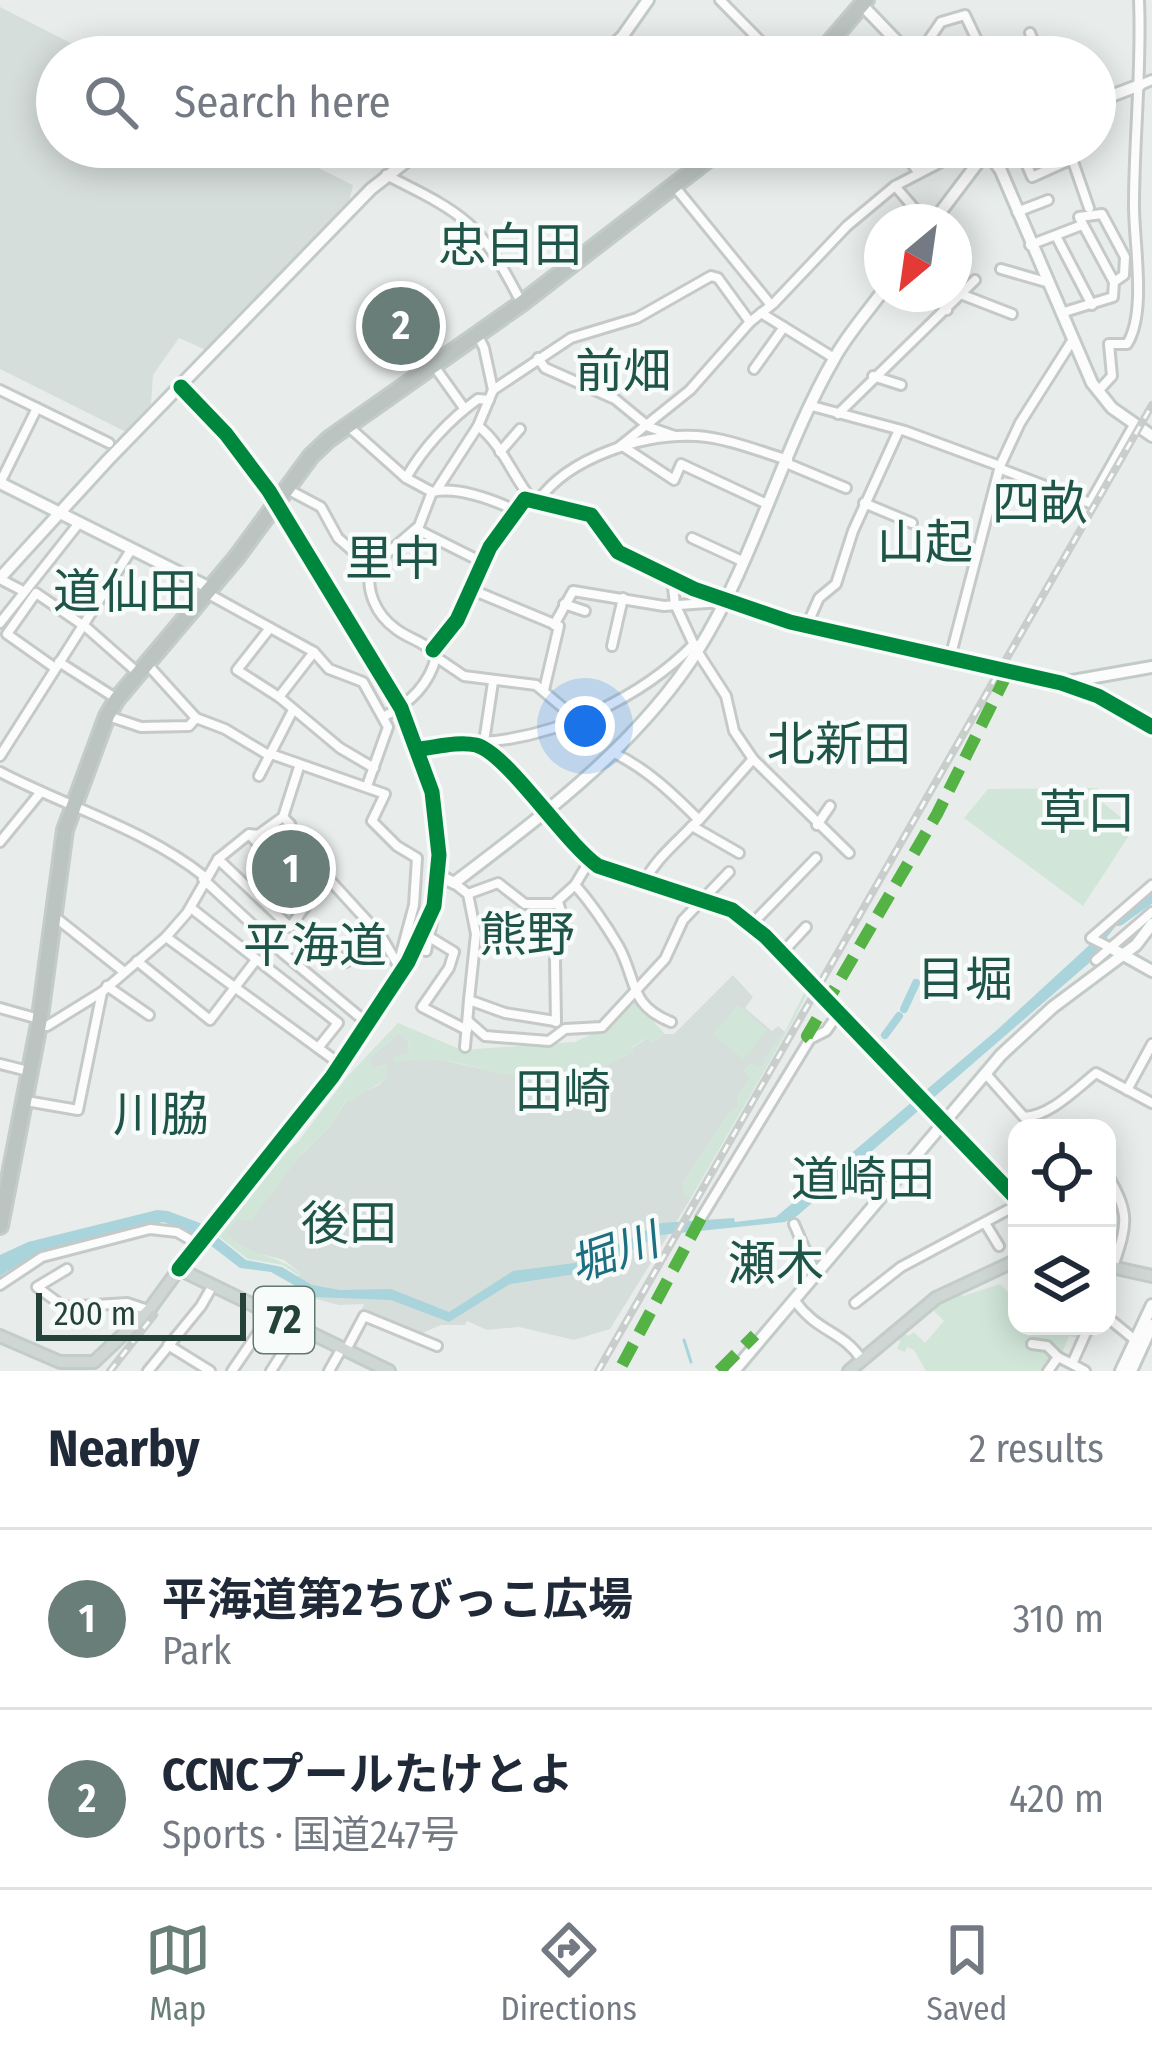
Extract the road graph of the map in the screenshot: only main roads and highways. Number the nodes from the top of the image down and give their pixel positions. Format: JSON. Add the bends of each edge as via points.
{"nodes":[{"id":1,"x":861,"y":2,"type":"edge"},
{"id":2,"x":835,"y":36,"type":"edge"},
{"id":3,"x":698,"y":168,"type":"edge"},
{"id":4,"x":6,"y":1168,"type":"edge"},
{"id":5,"x":0,"y":1226,"type":"edge"},
{"id":6,"x":1008,"y":1264,"type":"edge"},
{"id":7,"x":1116,"y":1267,"type":"edge"},
{"id":8,"x":1152,"y":1276,"type":"edge"},
{"id":9,"x":0,"y":1336,"type":"edge"},
{"id":10,"x":74,"y":1368,"type":"edge"},
{"id":11,"x":389,"y":1371,"type":"edge"},
{"id":12,"x":850,"y":1371,"type":"edge"}],
"edges":[{"from":1,"to":2,"type":"highway"},
{"from":3,"to":4,"type":"highway","via":[[310,456],[117,699],[62,843],[39,1022]]},
{"from":4,"to":5,"type":"highway"},
{"from":6,"to":12,"type":"main road","via":[[936,1298]]},
{"from":7,"to":8,"type":"main road"},
{"from":9,"to":10,"type":"main road"},
{"from":10,"to":11,"type":"main road","number":"72","via":[[102,1358],[179,1269]]}]}
